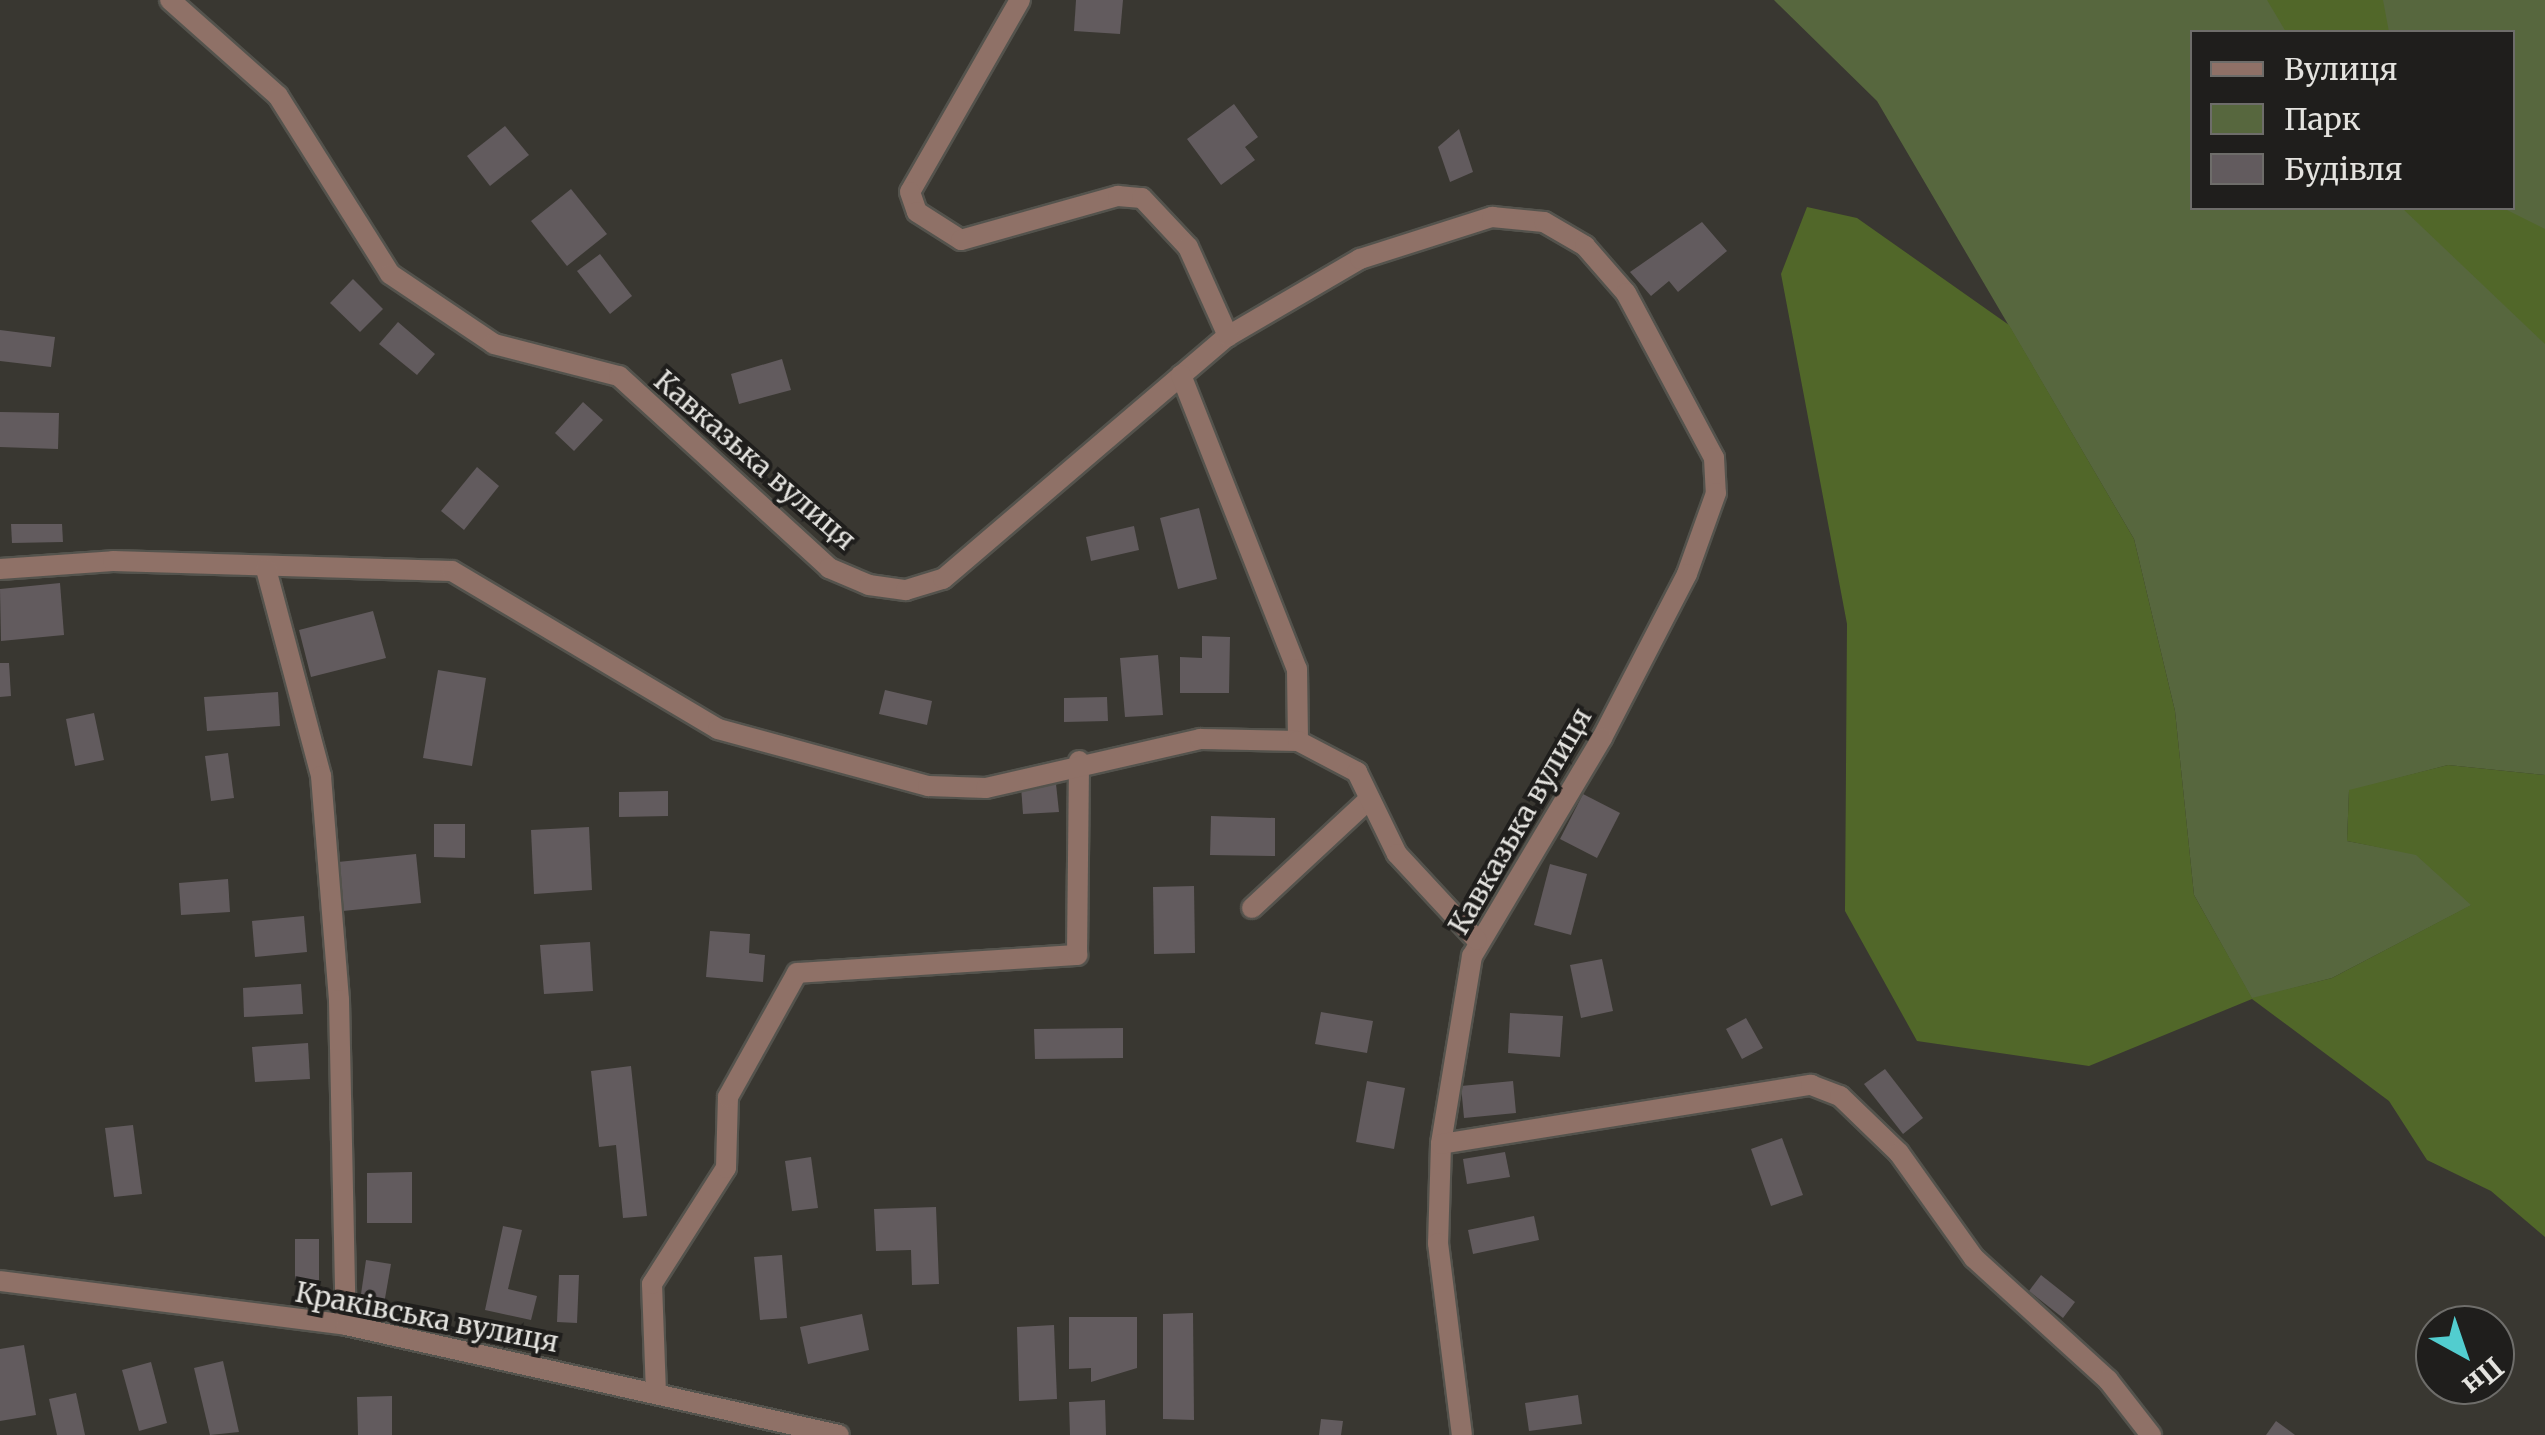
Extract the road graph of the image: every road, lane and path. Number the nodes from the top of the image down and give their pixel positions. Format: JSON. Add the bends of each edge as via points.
{"nodes":[{"id":1,"x":170,"y":0,"type":"edge"},
{"id":2,"x":1020,"y":0,"type":"edge"},
{"id":3,"x":1228,"y":336,"type":"junction"},
{"id":4,"x":1181,"y":376,"type":"junction"},
{"id":5,"x":0,"y":569,"type":"edge"},
{"id":6,"x":266,"y":569,"type":"junction"},
{"id":7,"x":1298,"y":741,"type":"junction"},
{"id":8,"x":1079,"y":761,"type":"junction"},
{"id":9,"x":1366,"y":801,"type":"junction"},
{"id":10,"x":1252,"y":908,"type":"dead end"},
{"id":11,"x":1477,"y":940,"type":"junction"},
{"id":12,"x":1441,"y":1144,"type":"junction"},
{"id":13,"x":0,"y":1281,"type":"edge"},
{"id":14,"x":346,"y":1324,"type":"junction"},
{"id":15,"x":656,"y":1393,"type":"junction"},
{"id":16,"x":839,"y":1435,"type":"edge"},
{"id":17,"x":1462,"y":1435,"type":"edge"},
{"id":18,"x":2152,"y":1435,"type":"edge"}],
"edges":[{"from":1,"to":4,"type":"street","name":"Кавказька вулиця","via":[[278,96],[390,274],[494,344],[619,376],[829,568],[869,585],[906,590],[943,579]]},
{"from":2,"to":3,"type":"street","via":[[910,192],[917,212],[960,240],[1118,196],[1142,198],[1188,247]]},
{"from":3,"to":4,"type":"street","name":"Кавказька вулиця"},
{"from":3,"to":11,"type":"street","name":"Кавказька вулиця","via":[[1274,302],[1435,230],[1492,217],[1544,222],[1586,246],[1626,293],[1714,458],[1716,493],[1687,574],[1602,738]]},
{"from":4,"to":7,"type":"street","via":[[1297,668]]},
{"from":5,"to":6,"type":"street","via":[[113,561]]},
{"from":6,"to":8,"type":"street","via":[[452,572],[718,729],[873,778],[986,788]]},
{"from":6,"to":14,"type":"street","via":[[321,776],[339,1000]]},
{"from":7,"to":8,"type":"street","via":[[1200,739]]},
{"from":7,"to":9,"type":"street","via":[[1357,772]]},
{"from":8,"to":15,"type":"street","via":[[1077,955],[797,973],[728,1097],[726,1168],[652,1284]]},
{"from":9,"to":10,"type":"street"},
{"from":9,"to":11,"type":"street","via":[[1397,854]]},
{"from":11,"to":12,"type":"street","name":"Кавказька вулиця"},
{"from":12,"to":17,"type":"street","name":"Кавказька вулиця","via":[[1438,1244]]},
{"from":12,"to":18,"type":"street","via":[[1812,1086],[1840,1096],[1890,1142],[1974,1258],[2108,1380]]},
{"from":13,"to":14,"type":"street","name":"Краківська вулиця"},
{"from":14,"to":15,"type":"street","name":"Краківська вулиця"},
{"from":15,"to":16,"type":"street","name":"Краківська вулиця"}]}
